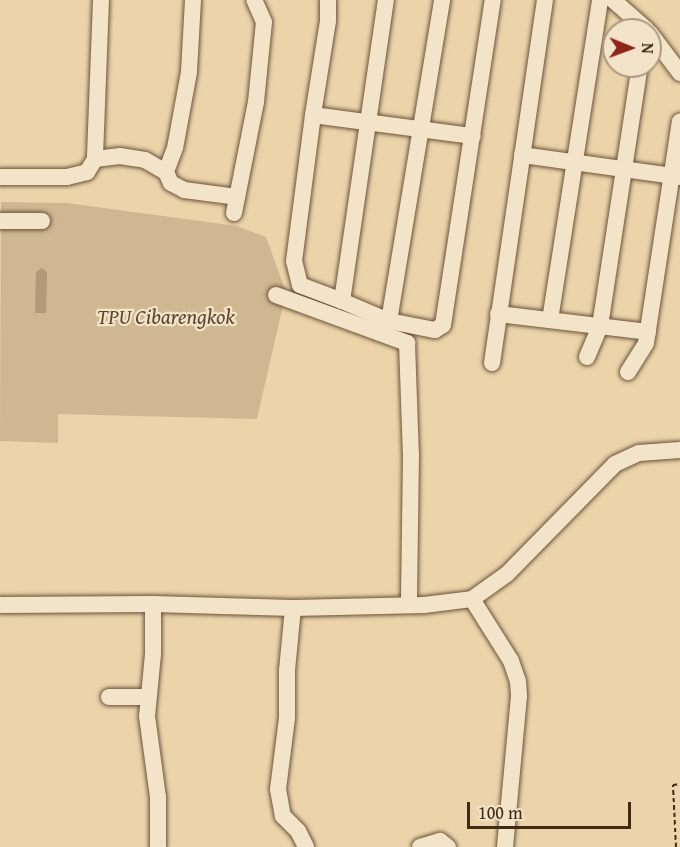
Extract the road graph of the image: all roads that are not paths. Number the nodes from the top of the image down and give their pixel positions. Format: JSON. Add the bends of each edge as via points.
{"nodes":[{"id":1,"x":101,"y":0,"type":"edge"},
{"id":2,"x":193,"y":0,"type":"edge"},
{"id":3,"x":254,"y":0,"type":"edge"},
{"id":4,"x":328,"y":0,"type":"edge"},
{"id":5,"x":386,"y":0,"type":"edge"},
{"id":6,"x":442,"y":0,"type":"edge"},
{"id":7,"x":493,"y":0,"type":"edge"},
{"id":8,"x":545,"y":0,"type":"edge"},
{"id":9,"x":600,"y":0,"type":"edge"},
{"id":10,"x":613,"y":0,"type":"edge"},
{"id":11,"x":633,"y":18,"type":"edge"},
{"id":12,"x":662,"y":50,"type":"edge"},
{"id":13,"x":680,"y":73,"type":"edge"},
{"id":14,"x":638,"y":78,"type":"edge"},
{"id":15,"x":312,"y":115,"type":"junction"},
{"id":16,"x":370,"y":122,"type":"junction"},
{"id":17,"x":680,"y":122,"type":"edge"},
{"id":18,"x":422,"y":130,"type":"junction"},
{"id":19,"x":473,"y":136,"type":"junction"},
{"id":20,"x":522,"y":156,"type":"junction"},
{"id":21,"x":95,"y":159,"type":"junction"},
{"id":22,"x":573,"y":163,"type":"junction"},
{"id":23,"x":624,"y":170,"type":"junction"},
{"id":24,"x":166,"y":172,"type":"junction"},
{"id":25,"x":0,"y":177,"type":"edge"},
{"id":26,"x":676,"y":177,"type":"edge"},
{"id":27,"x":0,"y":221,"type":"edge"},
{"id":28,"x":42,"y":221,"type":"dead end"},
{"id":29,"x":276,"y":295,"type":"dead end"},
{"id":30,"x":342,"y":301,"type":"junction"},
{"id":31,"x":498,"y":314,"type":"junction"},
{"id":32,"x":550,"y":320,"type":"junction"},
{"id":33,"x":389,"y":321,"type":"junction"},
{"id":34,"x":600,"y":326,"type":"junction"},
{"id":35,"x":648,"y":332,"type":"junction"},
{"id":36,"x":587,"y":357,"type":"dead end"},
{"id":37,"x":492,"y":363,"type":"dead end"},
{"id":38,"x":628,"y":372,"type":"dead end"},
{"id":39,"x":680,"y":450,"type":"edge"},
{"id":40,"x":472,"y":599,"type":"junction"},
{"id":41,"x":153,"y":604,"type":"junction"},
{"id":42,"x":0,"y":605,"type":"edge"},
{"id":43,"x":409,"y":605,"type":"junction"},
{"id":44,"x":293,"y":608,"type":"junction"},
{"id":45,"x":109,"y":697,"type":"dead end"},
{"id":46,"x":147,"y":697,"type":"junction"},
{"id":47,"x":158,"y":847,"type":"edge"},
{"id":48,"x":306,"y":847,"type":"edge"},
{"id":49,"x":420,"y":847,"type":"edge"},
{"id":50,"x":448,"y":847,"type":"edge"},
{"id":51,"x":505,"y":847,"type":"edge"}],
"edges":[{"from":1,"to":21,"type":"street"},
{"from":2,"to":24,"type":"street","via":[[189,72],[175,148]]},
{"from":3,"to":24,"type":"street","via":[[264,21],[256,102],[236,205],[184,190],[171,183]]},
{"from":4,"to":15,"type":"street"},
{"from":5,"to":16,"type":"street"},
{"from":6,"to":18,"type":"street"},
{"from":7,"to":19,"type":"street"},
{"from":8,"to":20,"type":"street"},
{"from":9,"to":22,"type":"street"},
{"from":10,"to":11,"type":"street"},
{"from":12,"to":13,"type":"street"},
{"from":14,"to":23,"type":"street"},
{"from":15,"to":16,"type":"street"},
{"from":15,"to":30,"type":"street","via":[[294,270],[306,289]]},
{"from":16,"to":18,"type":"street"},
{"from":16,"to":30,"type":"street"},
{"from":17,"to":26,"type":"street"},
{"from":18,"to":19,"type":"street"},
{"from":18,"to":33,"type":"street"},
{"from":19,"to":33,"type":"street","via":[[443,325],[435,330]]},
{"from":20,"to":22,"type":"street"},
{"from":20,"to":31,"type":"street"},
{"from":21,"to":24,"type":"street","via":[[120,156],[145,160]]},
{"from":21,"to":25,"type":"street","via":[[87,172],[67,177]]},
{"from":22,"to":23,"type":"street"},
{"from":22,"to":32,"type":"street"},
{"from":23,"to":26,"type":"street"},
{"from":23,"to":34,"type":"street"},
{"from":26,"to":35,"type":"street"},
{"from":27,"to":28,"type":"street"},
{"from":29,"to":43,"type":"street","via":[[407,343],[411,455]]},
{"from":30,"to":33,"type":"street"},
{"from":31,"to":32,"type":"street"},
{"from":31,"to":37,"type":"street"},
{"from":32,"to":34,"type":"street"},
{"from":34,"to":35,"type":"street"},
{"from":34,"to":36,"type":"street"},
{"from":35,"to":38,"type":"street","via":[[643,351]]},
{"from":39,"to":40,"type":"street","via":[[639,453],[615,464],[507,574]]},
{"from":40,"to":43,"type":"street"},
{"from":40,"to":51,"type":"street","via":[[511,661],[518,681]]},
{"from":41,"to":42,"type":"street"},
{"from":41,"to":44,"type":"street"},
{"from":41,"to":46,"type":"street","via":[[153,654]]},
{"from":43,"to":44,"type":"street"},
{"from":44,"to":48,"type":"street","via":[[286,669],[287,718],[278,789],[284,816]]},
{"from":45,"to":46,"type":"street"},
{"from":46,"to":47,"type":"street","via":[[158,798]]},
{"from":49,"to":50,"type":"street","via":[[440,841]]}]}
